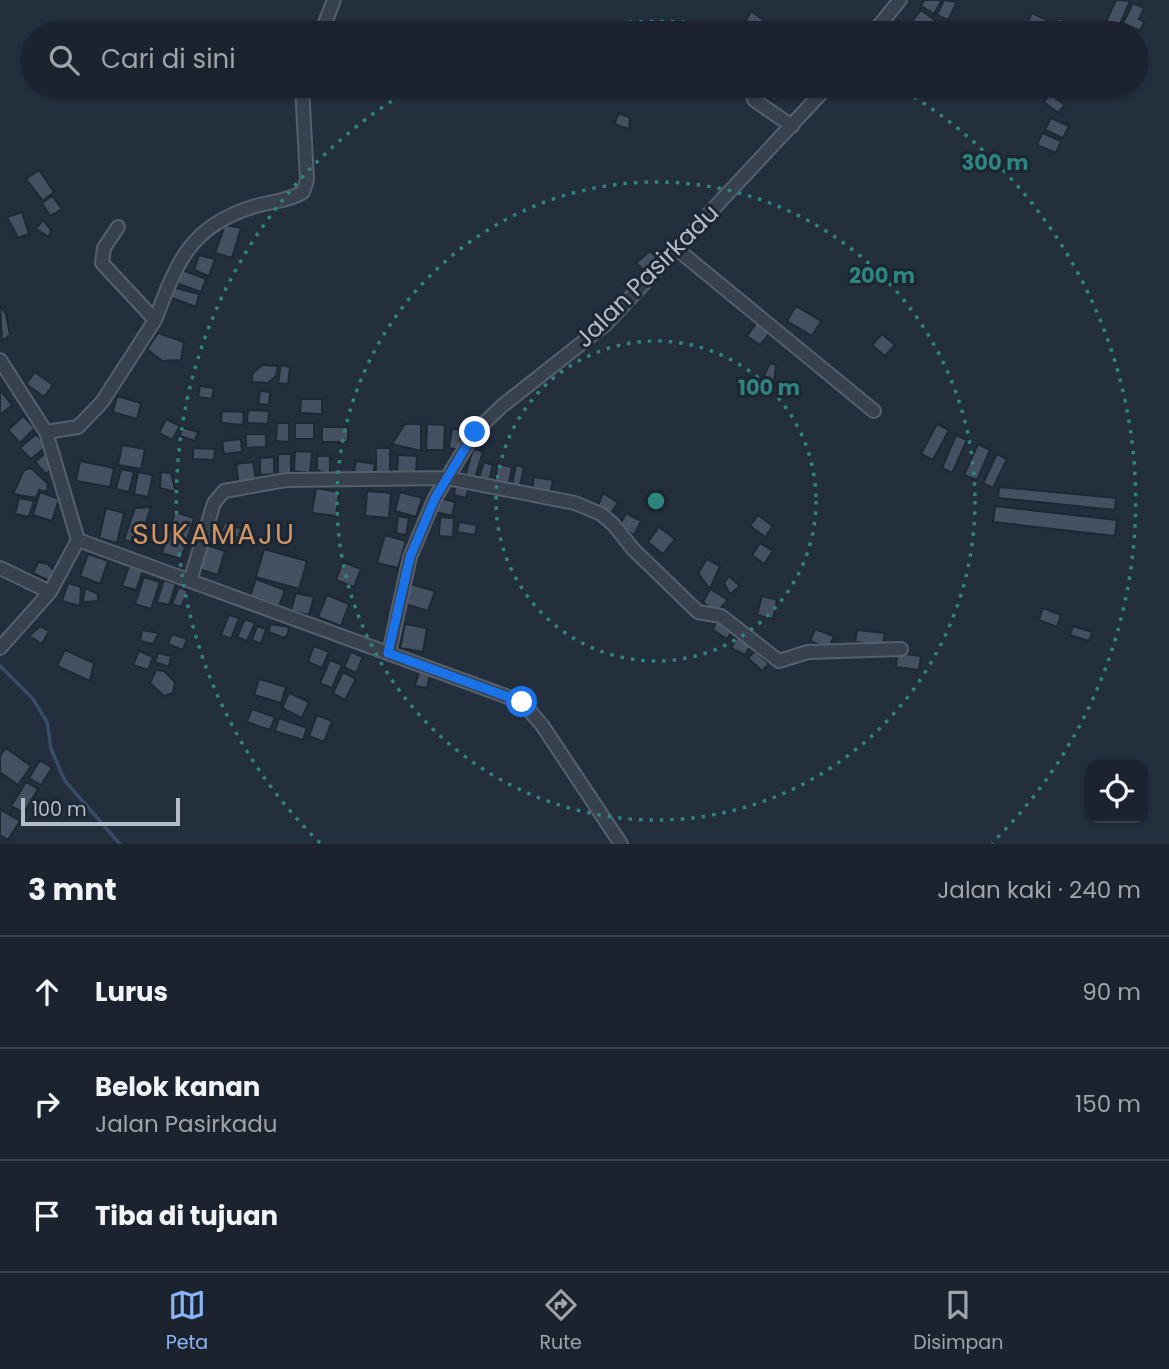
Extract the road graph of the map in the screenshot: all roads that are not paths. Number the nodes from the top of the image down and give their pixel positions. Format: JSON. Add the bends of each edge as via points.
{"nodes":[{"id":1,"x":334,"y":0,"type":"edge"},
{"id":2,"x":900,"y":0,"type":"edge"},
{"id":3,"x":326,"y":21,"type":"edge"},
{"id":4,"x":883,"y":21,"type":"edge"},
{"id":5,"x":303,"y":98,"type":"edge"},
{"id":6,"x":753,"y":98,"type":"edge"},
{"id":7,"x":817,"y":98,"type":"edge"},
{"id":8,"x":792,"y":126,"type":"junction"},
{"id":9,"x":118,"y":227,"type":"dead end"},
{"id":10,"x":678,"y":250,"type":"junction"},
{"id":11,"x":155,"y":320,"type":"junction"},
{"id":12,"x":0,"y":360,"type":"edge"},
{"id":13,"x":874,"y":411,"type":"dead end"},
{"id":14,"x":46,"y":432,"type":"junction"},
{"id":15,"x":447,"y":478,"type":"junction"},
{"id":16,"x":78,"y":540,"type":"junction"},
{"id":17,"x":0,"y":568,"type":"edge"},
{"id":18,"x":190,"y":581,"type":"junction"},
{"id":19,"x":50,"y":592,"type":"junction"},
{"id":20,"x":1,"y":647,"type":"edge"},
{"id":21,"x":901,"y":649,"type":"dead end"},
{"id":22,"x":388,"y":653,"type":"junction"},
{"id":23,"x":621,"y":844,"type":"edge"}],
"edges":[{"from":1,"to":3,"type":"street"},
{"from":2,"to":4,"type":"street"},
{"from":5,"to":11,"type":"street","via":[[307,180],[303,192],[234,214],[201,234],[177,263]]},
{"from":6,"to":8,"type":"street"},
{"from":7,"to":8,"type":"street","name":"Jalan Pasirkadu"},
{"from":8,"to":10,"type":"street","name":"Jalan Pasirkadu"},
{"from":9,"to":11,"type":"street","via":[[101,259]]},
{"from":10,"to":13,"type":"street"},
{"from":10,"to":15,"type":"street","name":"Jalan Pasirkadu","via":[[606,324],[475,432]]},
{"from":11,"to":14,"type":"street","via":[[102,402],[78,426]]},
{"from":12,"to":14,"type":"street"},
{"from":14,"to":16,"type":"street"},
{"from":15,"to":18,"type":"street","via":[[286,480],[224,491],[214,503]]},
{"from":15,"to":21,"type":"street","via":[[575,503],[601,514],[698,612],[721,616],[774,659],[786,661],[808,652]]},
{"from":15,"to":22,"type":"street","name":"Jalan Pasirkadu","via":[[410,557]]},
{"from":16,"to":18,"type":"street"},
{"from":16,"to":19,"type":"street"},
{"from":17,"to":19,"type":"street"},
{"from":18,"to":22,"type":"street"},
{"from":19,"to":20,"type":"street"},
{"from":22,"to":23,"type":"street","via":[[522,702]]}]}
